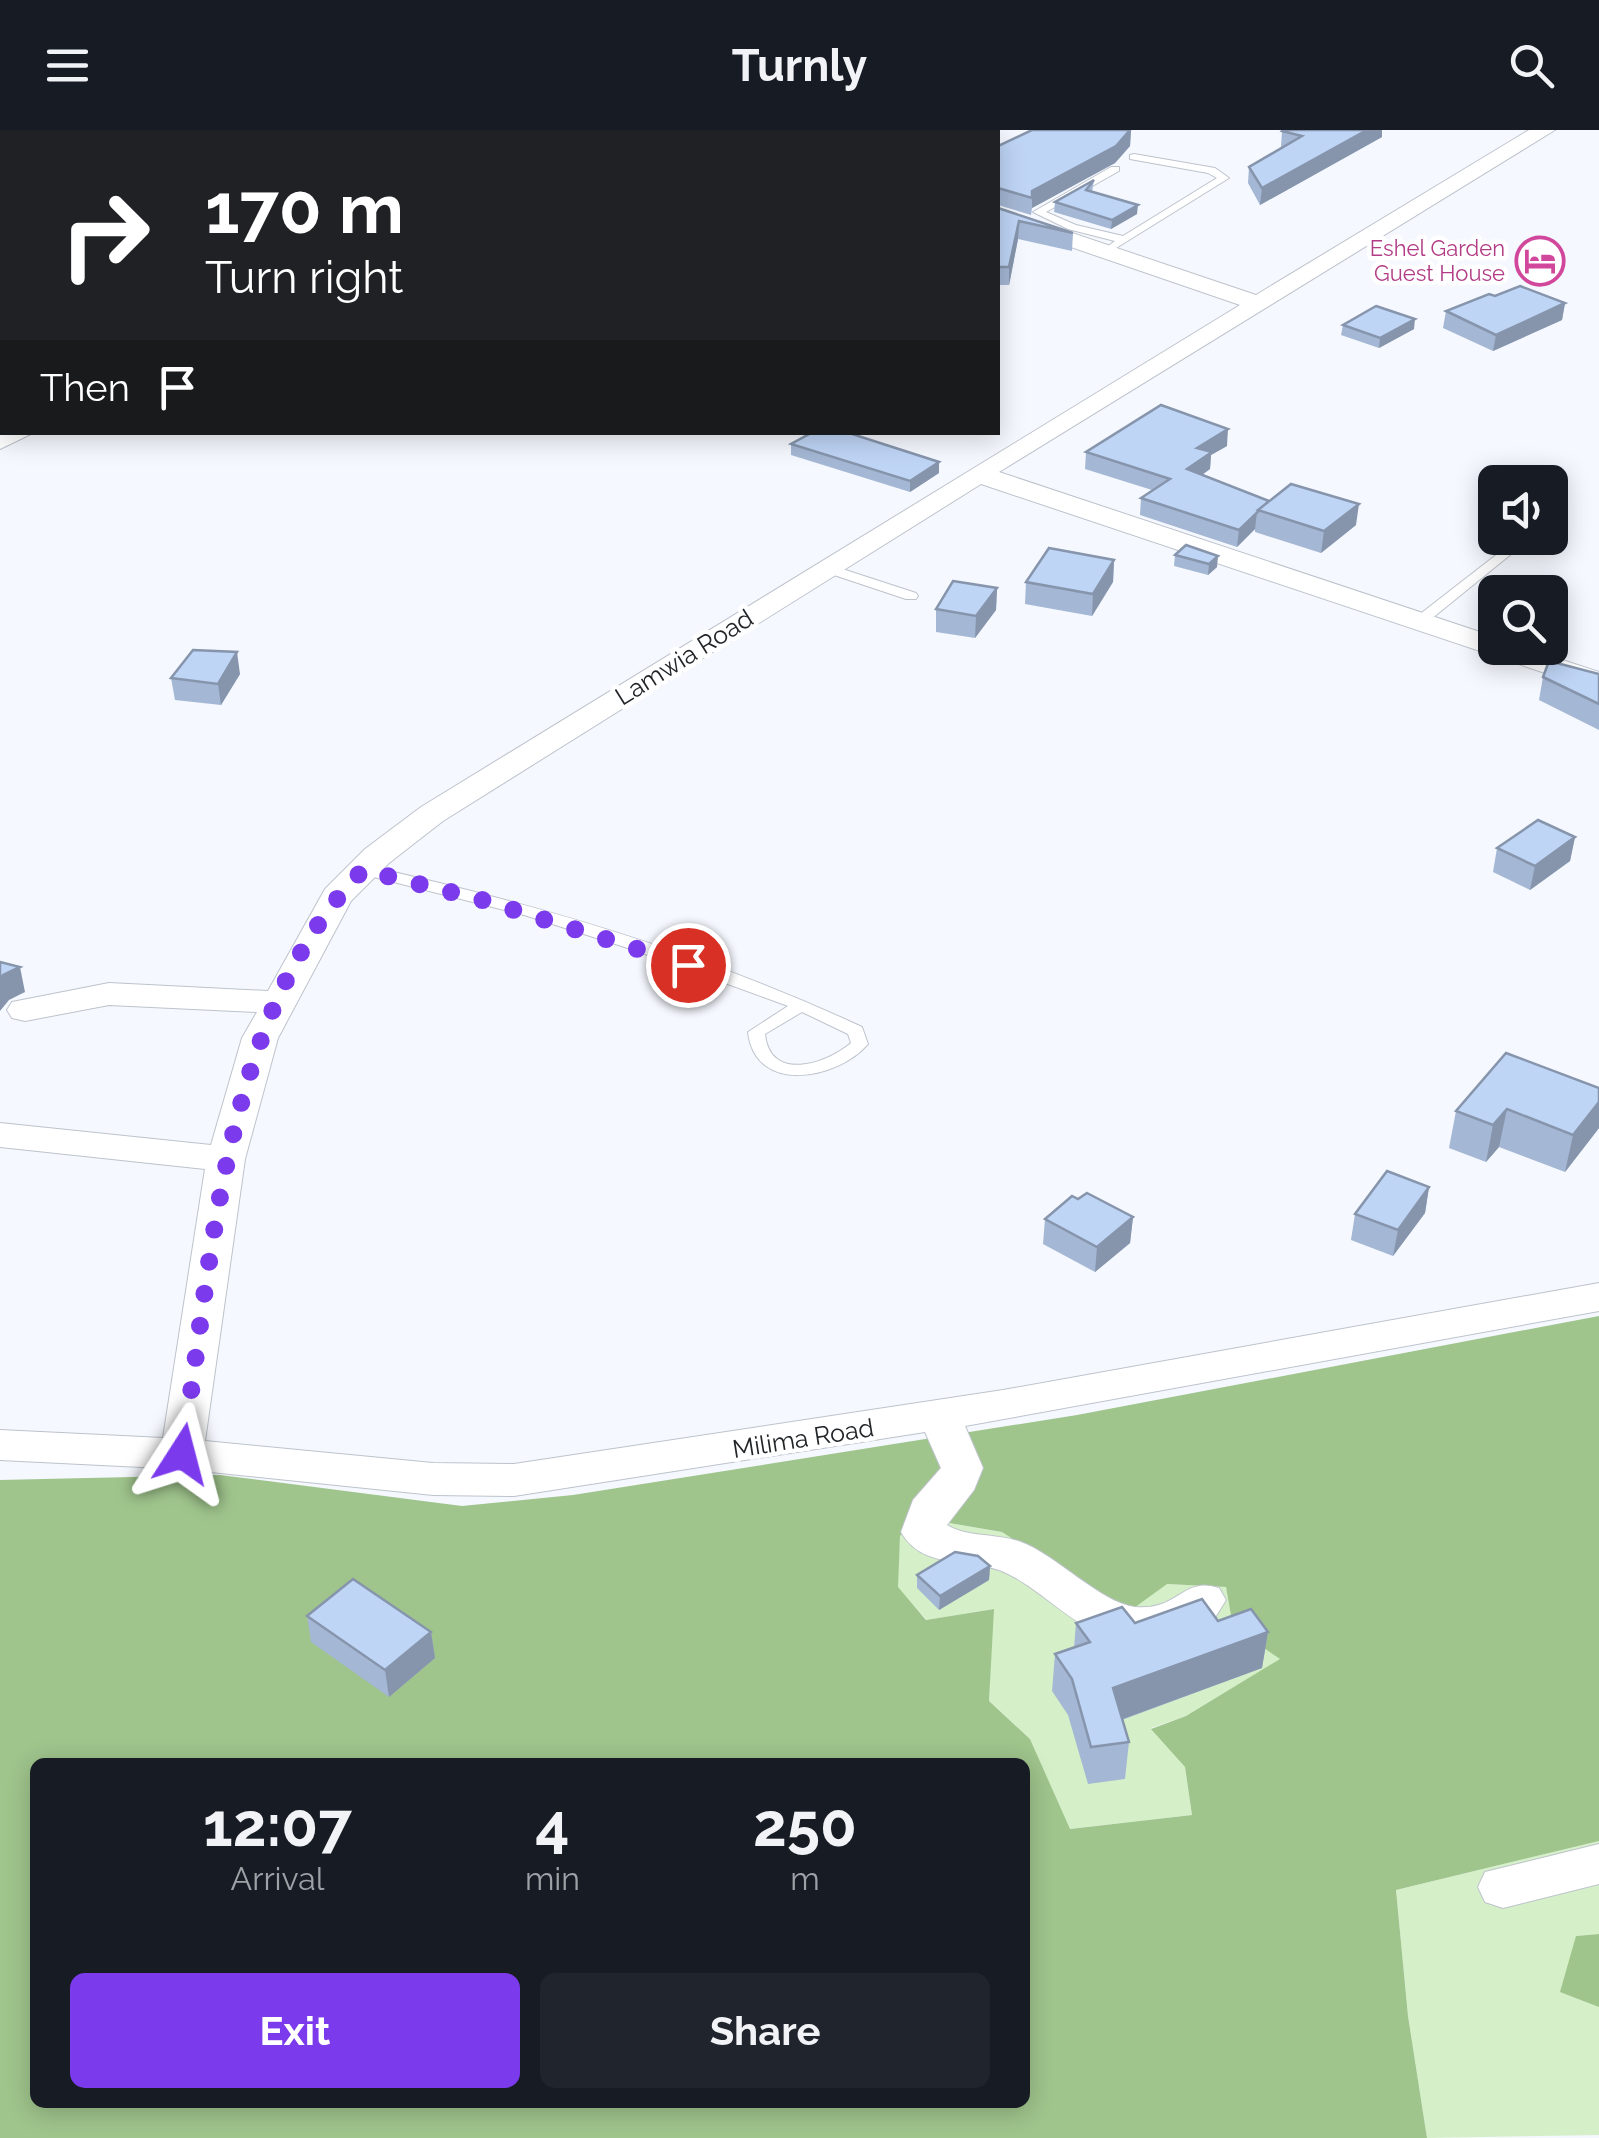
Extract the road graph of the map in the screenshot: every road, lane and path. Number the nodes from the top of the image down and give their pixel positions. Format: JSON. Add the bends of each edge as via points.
{"nodes":[{"id":1,"x":1544,"y":130,"type":"edge"},
{"id":2,"x":1134,"y":157,"type":"dead end"},
{"id":3,"x":1115,"y":169,"type":"dead end"},
{"id":4,"x":1000,"y":216,"type":"edge"},
{"id":5,"x":1117,"y":245,"type":"junction"},
{"id":6,"x":1261,"y":304,"type":"junction"},
{"id":7,"x":978,"y":474,"type":"junction"},
{"id":8,"x":1503,"y":555,"type":"edge"},
{"id":9,"x":826,"y":568,"type":"junction"},
{"id":10,"x":911,"y":596,"type":"dead end"},
{"id":11,"x":1420,"y":621,"type":"junction"},
{"id":12,"x":1478,"y":641,"type":"edge"},
{"id":13,"x":1549,"y":665,"type":"edge"},
{"id":14,"x":1599,"y":682,"type":"edge"},
{"id":15,"x":363,"y":870,"type":"junction"},
{"id":16,"x":278,"y":1002,"type":"junction"},
{"id":17,"x":802,"y":1006,"type":"junction"},
{"id":18,"x":25,"y":1010,"type":"dead end"},
{"id":19,"x":0,"y":1135,"type":"edge"},
{"id":20,"x":226,"y":1159,"type":"junction"},
{"id":21,"x":1599,"y":1297,"type":"edge"},
{"id":22,"x":939,"y":1416,"type":"junction"},
{"id":23,"x":0,"y":1445,"type":"edge"},
{"id":24,"x":182,"y":1454,"type":"junction"},
{"id":25,"x":1203,"y":1600,"type":"edge"},
{"id":26,"x":1599,"y":1864,"type":"edge"},
{"id":27,"x":1504,"y":1887,"type":"dead end"}],
"edges":[{"from":1,"to":6,"type":"street","name":"Lamwia Road"},
{"from":2,"to":5,"type":"lane","via":[[1224,178]]},
{"from":3,"to":5,"type":"lane","via":[[1038,212]]},
{"from":4,"to":5,"type":"street"},
{"from":5,"to":6,"type":"street"},
{"from":6,"to":7,"type":"street","name":"Lamwia Road"},
{"from":7,"to":9,"type":"street","name":"Lamwia Road"},
{"from":7,"to":11,"type":"street"},
{"from":8,"to":11,"type":"lane"},
{"from":9,"to":10,"type":"lane"},
{"from":9,"to":15,"type":"street","name":"Lamwia Road","via":[[432,814]]},
{"from":11,"to":12,"type":"street"},
{"from":13,"to":14,"type":"street"},
{"from":15,"to":16,"type":"street","name":"Lamwia Road","via":[[337,896]]},
{"from":15,"to":17,"type":"lane","via":[[479,899]]},
{"from":16,"to":18,"type":"street","via":[[108,994]]},
{"from":16,"to":20,"type":"street","name":"Lamwia Road","via":[[260,1038]]},
{"from":17,"to":17,"type":"lane","via":[[756,1032],[763,1056],[779,1066],[813,1070],[847,1059],[860,1044],[856,1031]]},
{"from":19,"to":20,"type":"street"},
{"from":20,"to":24,"type":"street","name":"Lamwia Road"},
{"from":21,"to":22,"type":"street","name":"Milima Road"},
{"from":22,"to":24,"type":"street","name":"Milima Road","via":[[514,1480],[434,1479]]},
{"from":22,"to":25,"type":"street","via":[[962,1468],[928,1511],[923,1532],[948,1546],[1010,1555],[1120,1623],[1150,1625],[1195,1612]]},
{"from":23,"to":24,"type":"street","name":"Milima Road"},
{"from":26,"to":27,"type":"street"}]}
